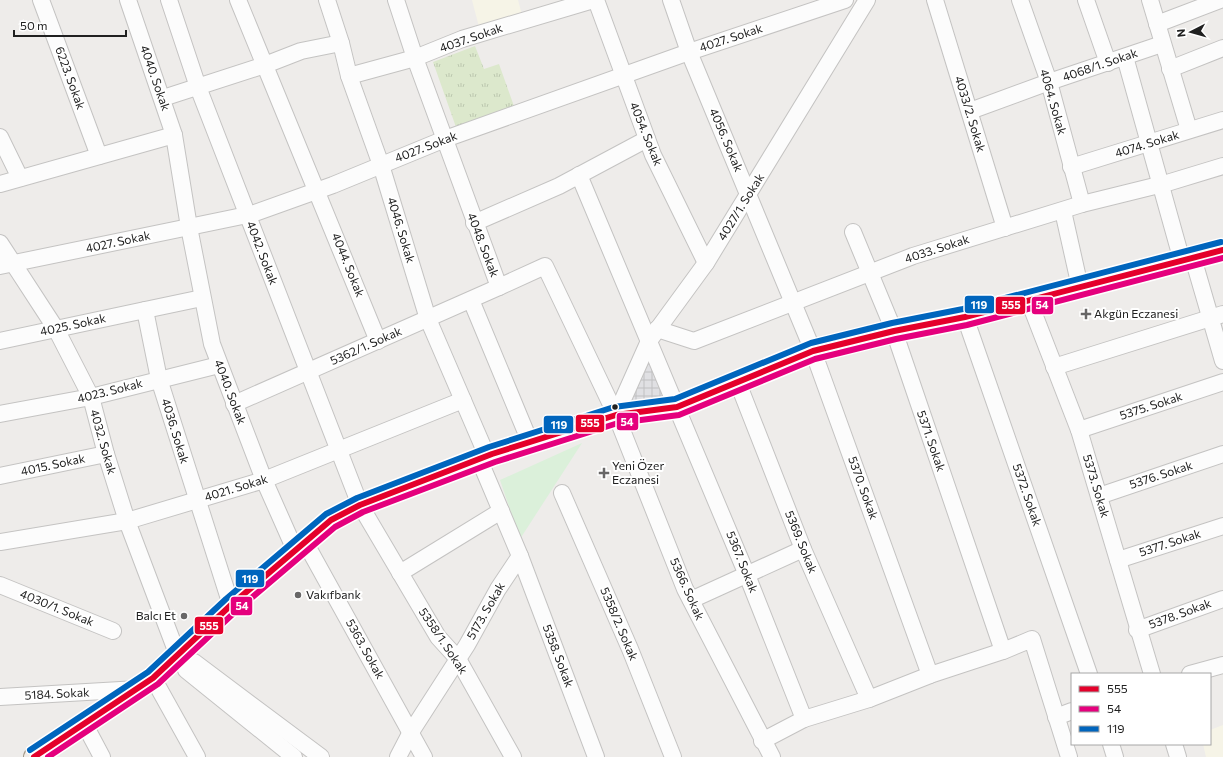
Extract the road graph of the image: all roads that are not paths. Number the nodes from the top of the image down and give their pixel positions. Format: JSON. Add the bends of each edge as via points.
{"nodes":[{"id":1,"x":41,"y":0,"type":"edge"},
{"id":2,"x":128,"y":0,"type":"edge"},
{"id":3,"x":169,"y":0,"type":"edge"},
{"id":4,"x":238,"y":0,"type":"edge"},
{"id":5,"x":327,"y":0,"type":"edge"},
{"id":6,"x":396,"y":0,"type":"edge"},
{"id":7,"x":593,"y":0,"type":"edge"},
{"id":8,"x":596,"y":0,"type":"edge"},
{"id":9,"x":671,"y":0,"type":"edge"},
{"id":10,"x":845,"y":0,"type":"edge"},
{"id":11,"x":867,"y":0,"type":"edge"},
{"id":12,"x":935,"y":0,"type":"edge"},
{"id":13,"x":1020,"y":0,"type":"edge"},
{"id":14,"x":1086,"y":0,"type":"edge"},
{"id":15,"x":1150,"y":0,"type":"edge"},
{"id":16,"x":1220,"y":0,"type":"edge"},
{"id":17,"x":1157,"y":24,"type":"junction"},
{"id":18,"x":341,"y":43,"type":"junction"},
{"id":19,"x":1162,"y":44,"type":"junction"},
{"id":20,"x":1223,"y":48,"type":"edge"},
{"id":21,"x":688,"y":52,"type":"junction"},
{"id":22,"x":1125,"y":57,"type":"junction"},
{"id":23,"x":415,"y":58,"type":"junction"},
{"id":24,"x":1108,"y":63,"type":"junction"},
{"id":25,"x":265,"y":65,"type":"junction"},
{"id":26,"x":1170,"y":68,"type":"junction"},
{"id":27,"x":624,"y":75,"type":"junction"},
{"id":28,"x":349,"y":76,"type":"junction"},
{"id":29,"x":1049,"y":82,"type":"junction"},
{"id":30,"x":198,"y":87,"type":"junction"},
{"id":31,"x":163,"y":98,"type":"junction"},
{"id":32,"x":970,"y":111,"type":"junction"},
{"id":33,"x":1223,"y":120,"type":"edge"},
{"id":34,"x":1189,"y":130,"type":"junction"},
{"id":35,"x":174,"y":135,"type":"junction"},
{"id":36,"x":0,"y":137,"type":"edge"},
{"id":37,"x":445,"y":139,"type":"junction"},
{"id":38,"x":647,"y":139,"type":"junction"},
{"id":39,"x":1148,"y":143,"type":"junction"},
{"id":40,"x":99,"y":156,"type":"junction"},
{"id":41,"x":381,"y":165,"type":"junction"},
{"id":42,"x":1223,"y":166,"type":"edge"},
{"id":43,"x":1071,"y":167,"type":"junction"},
{"id":44,"x":579,"y":175,"type":"junction"},
{"id":45,"x":20,"y":178,"type":"junction"},
{"id":46,"x":0,"y":184,"type":"edge"},
{"id":47,"x":1161,"y":185,"type":"junction"},
{"id":48,"x":317,"y":190,"type":"junction"},
{"id":49,"x":749,"y":196,"type":"junction"},
{"id":50,"x":1082,"y":204,"type":"junction"},
{"id":51,"x":1063,"y":211,"type":"junction"},
{"id":52,"x":247,"y":215,"type":"junction"},
{"id":53,"x":474,"y":223,"type":"junction"},
{"id":54,"x":189,"y":227,"type":"junction"},
{"id":55,"x":1005,"y":228,"type":"junction"},
{"id":56,"x":853,"y":232,"type":"dead end"},
{"id":57,"x":0,"y":242,"type":"edge"},
{"id":58,"x":1223,"y":250,"type":"edge"},
{"id":59,"x":1187,"y":259,"type":"junction"},
{"id":60,"x":706,"y":263,"type":"junction"},
{"id":61,"x":6,"y":265,"type":"edge"},
{"id":62,"x":871,"y":273,"type":"junction"},
{"id":63,"x":1080,"y":287,"type":"junction"},
{"id":64,"x":499,"y":288,"type":"junction"},
{"id":65,"x":202,"y":298,"type":"junction"},
{"id":66,"x":471,"y":300,"type":"junction"},
{"id":67,"x":1029,"y":301,"type":"junction"},
{"id":68,"x":792,"y":302,"type":"junction"},
{"id":69,"x":145,"y":310,"type":"junction"},
{"id":70,"x":1217,"y":316,"type":"edge"},
{"id":71,"x":965,"y":317,"type":"junction"},
{"id":72,"x":428,"y":319,"type":"junction"},
{"id":73,"x":56,"y":329,"type":"junction"},
{"id":74,"x":894,"y":331,"type":"junction"},
{"id":75,"x":653,"y":335,"type":"junction"},
{"id":76,"x":0,"y":340,"type":"edge"},
{"id":77,"x":378,"y":341,"type":"junction"},
{"id":78,"x":813,"y":351,"type":"junction"},
{"id":79,"x":1223,"y":360,"type":"edge"},
{"id":80,"x":219,"y":364,"type":"junction"},
{"id":81,"x":1054,"y":367,"type":"junction"},
{"id":82,"x":308,"y":372,"type":"junction"},
{"id":83,"x":159,"y":380,"type":"junction"},
{"id":84,"x":1223,"y":382,"type":"edge"},
{"id":85,"x":738,"y":383,"type":"junction"},
{"id":86,"x":91,"y":397,"type":"junction"},
{"id":87,"x":462,"y":400,"type":"junction"},
{"id":88,"x":234,"y":404,"type":"junction"},
{"id":89,"x":677,"y":406,"type":"junction"},
{"id":90,"x":0,"y":414,"type":"edge"},
{"id":91,"x":616,"y":415,"type":"junction"},
{"id":92,"x":1079,"y":430,"type":"junction"},
{"id":93,"x":530,"y":442,"type":"junction"},
{"id":94,"x":339,"y":450,"type":"junction"},
{"id":95,"x":106,"y":454,"type":"junction"},
{"id":96,"x":1223,"y":454,"type":"edge"},
{"id":97,"x":483,"y":458,"type":"junction"},
{"id":98,"x":0,"y":476,"type":"edge"},
{"id":99,"x":264,"y":480,"type":"junction"},
{"id":100,"x":562,"y":493,"type":"dead end"},
{"id":101,"x":1098,"y":496,"type":"junction"},
{"id":102,"x":197,"y":500,"type":"junction"},
{"id":103,"x":360,"y":505,"type":"junction"},
{"id":104,"x":501,"y":511,"type":"junction"},
{"id":105,"x":127,"y":521,"type":"junction"},
{"id":106,"x":1223,"y":526,"type":"edge"},
{"id":107,"x":0,"y":542,"type":"edge"},
{"id":108,"x":300,"y":546,"type":"junction"},
{"id":109,"x":803,"y":549,"type":"junction"},
{"id":110,"x":520,"y":556,"type":"junction"},
{"id":111,"x":1118,"y":560,"type":"junction"},
{"id":112,"x":400,"y":573,"type":"junction"},
{"id":113,"x":747,"y":574,"type":"junction"},
{"id":114,"x":0,"y":585,"type":"edge"},
{"id":115,"x":1223,"y":599,"type":"edge"},
{"id":116,"x":691,"y":600,"type":"junction"},
{"id":117,"x":231,"y":605,"type":"junction"},
{"id":118,"x":1137,"y":630,"type":"junction"},
{"id":119,"x":113,"y":631,"type":"dead end"},
{"id":120,"x":1002,"y":651,"type":"junction"},
{"id":121,"x":181,"y":658,"type":"junction"},
{"id":122,"x":458,"y":659,"type":"junction"},
{"id":123,"x":1223,"y":665,"type":"edge"},
{"id":124,"x":1088,"y":673,"type":"edge"},
{"id":125,"x":1152,"y":673,"type":"edge"},
{"id":126,"x":1194,"y":673,"type":"edge"},
{"id":127,"x":930,"y":675,"type":"junction"},
{"id":128,"x":146,"y":684,"type":"junction"},
{"id":129,"x":0,"y":697,"type":"edge"},
{"id":130,"x":869,"y":699,"type":"junction"},
{"id":131,"x":1071,"y":712,"type":"edge"},
{"id":132,"x":1056,"y":717,"type":"junction"},
{"id":133,"x":804,"y":719,"type":"junction"},
{"id":134,"x":85,"y":725,"type":"junction"},
{"id":135,"x":411,"y":732,"type":"junction"},
{"id":136,"x":762,"y":741,"type":"junction"},
{"id":137,"x":1111,"y":745,"type":"edge"},
{"id":138,"x":1174,"y":745,"type":"edge"},
{"id":139,"x":34,"y":757,"type":"edge"},
{"id":140,"x":102,"y":757,"type":"edge"},
{"id":141,"x":197,"y":757,"type":"edge"},
{"id":142,"x":294,"y":757,"type":"edge"},
{"id":143,"x":321,"y":757,"type":"edge"},
{"id":144,"x":398,"y":757,"type":"edge"},
{"id":145,"x":424,"y":757,"type":"edge"},
{"id":146,"x":513,"y":757,"type":"edge"},
{"id":147,"x":596,"y":757,"type":"edge"},
{"id":148,"x":673,"y":757,"type":"edge"},
{"id":149,"x":772,"y":757,"type":"edge"},
{"id":150,"x":1069,"y":757,"type":"edge"},
{"id":151,"x":1115,"y":757,"type":"edge"},
{"id":152,"x":1178,"y":757,"type":"edge"}],
"edges":[{"from":1,"to":40,"type":"street","name":"6223. Sokak"},
{"from":2,"to":31,"type":"street","name":"4040. Sokak"},
{"from":3,"to":30,"type":"street","name":"4042. Sokak"},
{"from":4,"to":25,"type":"street"},
{"from":5,"to":18,"type":"street","name":"4046. Sokak"},
{"from":6,"to":23,"type":"street","name":"4048. Sokak"},
{"from":7,"to":23,"type":"street","name":"4037. Sokak","via":[[462,39]]},
{"from":8,"to":27,"type":"street","name":"4054. Sokak"},
{"from":9,"to":21,"type":"street","name":"4056. Sokak"},
{"from":10,"to":21,"type":"street","name":"4027. Sokak"},
{"from":11,"to":49,"type":"street","name":"4027/1. Sokak"},
{"from":12,"to":32,"type":"street","name":"4033/2. Sokak"},
{"from":13,"to":29,"type":"street","name":"4064. Sokak"},
{"from":14,"to":24,"type":"street"},
{"from":15,"to":17,"type":"street"},
{"from":16,"to":17,"type":"street"},
{"from":17,"to":19,"type":"street"},
{"from":18,"to":25,"type":"street","via":[[302,51]]},
{"from":18,"to":28,"type":"street","name":"4046. Sokak"},
{"from":19,"to":22,"type":"street","name":"4068/1. Sokak"},
{"from":19,"to":26,"type":"street"},
{"from":20,"to":26,"type":"street"},
{"from":21,"to":27,"type":"street","name":"4027. Sokak"},
{"from":21,"to":49,"type":"street","name":"4056. Sokak"},
{"from":22,"to":24,"type":"street","name":"4068/1. Sokak"},
{"from":22,"to":39,"type":"street"},
{"from":23,"to":28,"type":"street","name":"4037. Sokak"},
{"from":23,"to":37,"type":"street","name":"4048. Sokak"},
{"from":24,"to":29,"type":"street","name":"4068/1. Sokak"},
{"from":25,"to":30,"type":"street"},
{"from":25,"to":48,"type":"street","name":"4044. Sokak"},
{"from":26,"to":34,"type":"street"},
{"from":27,"to":37,"type":"street","name":"4027. Sokak"},
{"from":27,"to":38,"type":"street","name":"4054. Sokak"},
{"from":28,"to":41,"type":"street","name":"4046. Sokak"},
{"from":29,"to":32,"type":"street","name":"4068/1. Sokak"},
{"from":29,"to":43,"type":"street","name":"4064. Sokak"},
{"from":30,"to":31,"type":"street"},
{"from":30,"to":52,"type":"street","name":"4042. Sokak"},
{"from":31,"to":35,"type":"street","name":"4040. Sokak"},
{"from":32,"to":55,"type":"street","name":"4033/2. Sokak"},
{"from":33,"to":34,"type":"street","name":"4074. Sokak"},
{"from":34,"to":39,"type":"street","name":"4074. Sokak"},
{"from":35,"to":40,"type":"street"},
{"from":35,"to":54,"type":"street","name":"4040. Sokak"},
{"from":36,"to":45,"type":"street"},
{"from":37,"to":41,"type":"street","name":"4027. Sokak"},
{"from":37,"to":53,"type":"street","name":"4048. Sokak"},
{"from":38,"to":44,"type":"street"},
{"from":38,"to":60,"type":"street","name":"4054. Sokak"},
{"from":39,"to":43,"type":"street","name":"4074. Sokak"},
{"from":39,"to":47,"type":"street"},
{"from":40,"to":45,"type":"street"},
{"from":41,"to":48,"type":"street","name":"4027. Sokak"},
{"from":41,"to":72,"type":"street","name":"4046. Sokak"},
{"from":42,"to":47,"type":"street","name":"4033. Sokak"},
{"from":43,"to":50,"type":"street","name":"4064. Sokak"},
{"from":44,"to":53,"type":"street"},
{"from":44,"to":75,"type":"street","name":"5367. Sokak"},
{"from":45,"to":46,"type":"street"},
{"from":47,"to":50,"type":"street","name":"4033. Sokak"},
{"from":47,"to":59,"type":"street"},
{"from":48,"to":52,"type":"street","name":"4027. Sokak"},
{"from":48,"to":77,"type":"street","name":"4044. Sokak"},
{"from":49,"to":60,"type":"street","name":"4027/1. Sokak"},
{"from":49,"to":68,"type":"street","name":"4056. Sokak"},
{"from":50,"to":51,"type":"street","name":"4033. Sokak"},
{"from":51,"to":55,"type":"street","name":"4033. Sokak"},
{"from":51,"to":63,"type":"street"},
{"from":52,"to":54,"type":"street","name":"4027. Sokak"},
{"from":52,"to":82,"type":"street","name":"4042. Sokak"},
{"from":53,"to":64,"type":"street","name":"4048. Sokak"},
{"from":54,"to":61,"type":"street","name":"4027. Sokak"},
{"from":54,"to":65,"type":"street","name":"4040. Sokak"},
{"from":55,"to":62,"type":"street","name":"4033. Sokak","via":[[913,256]]},
{"from":56,"to":62,"type":"street","name":"5371. Sokak"},
{"from":57,"to":61,"type":"street","name":"4032. Sokak"},
{"from":58,"to":59,"type":"main road"},
{"from":59,"to":63,"type":"main road"},
{"from":59,"to":70,"type":"street"},
{"from":60,"to":75,"type":"street","name":"4027/1. Sokak"},
{"from":61,"to":73,"type":"street","name":"4032. Sokak"},
{"from":62,"to":68,"type":"street","name":"4033. Sokak"},
{"from":62,"to":74,"type":"street","name":"5371. Sokak"},
{"from":63,"to":67,"type":"main road"},
{"from":64,"to":66,"type":"street","name":"5362/1. Sokak"},
{"from":64,"to":91,"type":"street","name":"4048. Sokak","via":[[545,266]]},
{"from":65,"to":69,"type":"street"},
{"from":65,"to":80,"type":"street","name":"4040. Sokak"},
{"from":66,"to":72,"type":"street","name":"5362/1. Sokak"},
{"from":66,"to":93,"type":"street"},
{"from":67,"to":71,"type":"main road"},
{"from":67,"to":81,"type":"street","name":"5373. Sokak"},
{"from":68,"to":75,"type":"street","name":"4033. Sokak","via":[[694,341]]},
{"from":68,"to":78,"type":"street","name":"5370. Sokak"},
{"from":69,"to":73,"type":"street","name":"4025. Sokak"},
{"from":69,"to":83,"type":"street","name":"4036. Sokak"},
{"from":70,"to":79,"type":"street"},
{"from":70,"to":81,"type":"street"},
{"from":71,"to":74,"type":"main road"},
{"from":71,"to":124,"type":"street","name":"5372. Sokak"},
{"from":72,"to":77,"type":"street","name":"5362/1. Sokak"},
{"from":72,"to":87,"type":"street","name":"4046. Sokak"},
{"from":73,"to":76,"type":"street","name":"4025. Sokak"},
{"from":73,"to":86,"type":"street","name":"4032. Sokak"},
{"from":74,"to":78,"type":"main road"},
{"from":74,"to":120,"type":"street","name":"5371. Sokak"},
{"from":75,"to":89,"type":"street","name":"5367. Sokak"},
{"from":75,"to":91,"type":"street","name":"4027/1. Sokak"},
{"from":77,"to":82,"type":"street","name":"5362/1. Sokak"},
{"from":78,"to":85,"type":"main road"},
{"from":78,"to":127,"type":"street","name":"5370. Sokak"},
{"from":80,"to":83,"type":"street","name":"4023. Sokak"},
{"from":80,"to":88,"type":"street","name":"4040. Sokak"},
{"from":81,"to":92,"type":"street","name":"5373. Sokak"},
{"from":82,"to":88,"type":"street","name":"5362/1. Sokak"},
{"from":82,"to":94,"type":"street","name":"4042. Sokak"},
{"from":83,"to":86,"type":"street","name":"4023. Sokak"},
{"from":83,"to":102,"type":"street","name":"4036. Sokak"},
{"from":84,"to":92,"type":"street","name":"5375. Sokak"},
{"from":85,"to":89,"type":"main road"},
{"from":85,"to":109,"type":"street","name":"5369. Sokak"},
{"from":86,"to":90,"type":"street","name":"4023. Sokak"},
{"from":86,"to":95,"type":"street","name":"4032. Sokak"},
{"from":87,"to":94,"type":"street","name":"4021. Sokak"},
{"from":87,"to":97,"type":"street","name":"4046. Sokak"},
{"from":88,"to":99,"type":"street","name":"4040. Sokak"},
{"from":89,"to":91,"type":"main road"},
{"from":89,"to":113,"type":"street","name":"5367. Sokak"},
{"from":91,"to":93,"type":"main road"},
{"from":91,"to":116,"type":"street","name":"5366. Sokak"},
{"from":92,"to":101,"type":"street","name":"5373. Sokak"},
{"from":93,"to":97,"type":"main road"},
{"from":94,"to":99,"type":"street","name":"4021. Sokak"},
{"from":94,"to":103,"type":"street","name":"4042. Sokak"},
{"from":95,"to":98,"type":"street","name":"4015. Sokak"},
{"from":95,"to":105,"type":"street","name":"4032. Sokak"},
{"from":96,"to":101,"type":"street","name":"5376. Sokak"},
{"from":97,"to":103,"type":"main road"},
{"from":97,"to":104,"type":"street"},
{"from":99,"to":102,"type":"street","name":"4021. Sokak"},
{"from":99,"to":108,"type":"street","name":"4040. Sokak"},
{"from":100,"to":148,"type":"street","name":"5358/2. Sokak","via":[[630,649]]},
{"from":101,"to":111,"type":"street","name":"5373. Sokak"},
{"from":102,"to":105,"type":"street","name":"4021. Sokak"},
{"from":102,"to":117,"type":"street","name":"4036. Sokak"},
{"from":103,"to":108,"type":"main road","via":[[331,520]]},
{"from":103,"to":112,"type":"street","name":"5358/1. Sokak"},
{"from":104,"to":110,"type":"street"},
{"from":104,"to":112,"type":"street"},
{"from":105,"to":107,"type":"street","name":"4021. Sokak"},
{"from":105,"to":121,"type":"street","name":"4032. Sokak"},
{"from":106,"to":111,"type":"street","name":"5377. Sokak"},
{"from":108,"to":117,"type":"main road"},
{"from":108,"to":135,"type":"street","name":"5363. Sokak"},
{"from":109,"to":113,"type":"street"},
{"from":109,"to":130,"type":"street","name":"5369. Sokak"},
{"from":110,"to":122,"type":"street","name":"5173. Sokak"},
{"from":110,"to":147,"type":"street","name":"5358. Sokak"},
{"from":111,"to":118,"type":"street","name":"5373. Sokak"},
{"from":112,"to":122,"type":"street","name":"5358/1. Sokak","via":[[438,637]]},
{"from":113,"to":116,"type":"street"},
{"from":113,"to":133,"type":"street","name":"5367. Sokak"},
{"from":114,"to":119,"type":"street","name":"4030/1. Sokak"},
{"from":115,"to":118,"type":"street","name":"5378. Sokak"},
{"from":116,"to":136,"type":"street","name":"5366. Sokak"},
{"from":117,"to":121,"type":"main road"},
{"from":118,"to":125,"type":"street","name":"5373. Sokak"},
{"from":120,"to":127,"type":"street"},
{"from":120,"to":132,"type":"street","via":[[1032,639]]},
{"from":121,"to":128,"type":"main road"},
{"from":121,"to":142,"type":"street","name":"4032. Sokak","via":[[186,670]]},
{"from":121,"to":143,"type":"street","via":[[194,662]]},
{"from":122,"to":135,"type":"street","name":"5173. Sokak"},
{"from":122,"to":146,"type":"street","name":"5358/1. Sokak"},
{"from":123,"to":126,"type":"street"},
{"from":127,"to":130,"type":"street"},
{"from":128,"to":129,"type":"street","name":"5184. Sokak"},
{"from":128,"to":134,"type":"main road"},
{"from":128,"to":141,"type":"street"},
{"from":130,"to":133,"type":"street"},
{"from":131,"to":132,"type":"street"},
{"from":132,"to":150,"type":"street"},
{"from":133,"to":136,"type":"street"},
{"from":134,"to":139,"type":"main road"},
{"from":134,"to":140,"type":"street"},
{"from":135,"to":144,"type":"street","name":"5173. Sokak"},
{"from":135,"to":145,"type":"street","name":"5363. Sokak"},
{"from":136,"to":149,"type":"street","name":"5366. Sokak"},
{"from":137,"to":151,"type":"street"},
{"from":138,"to":152,"type":"street"}]}
